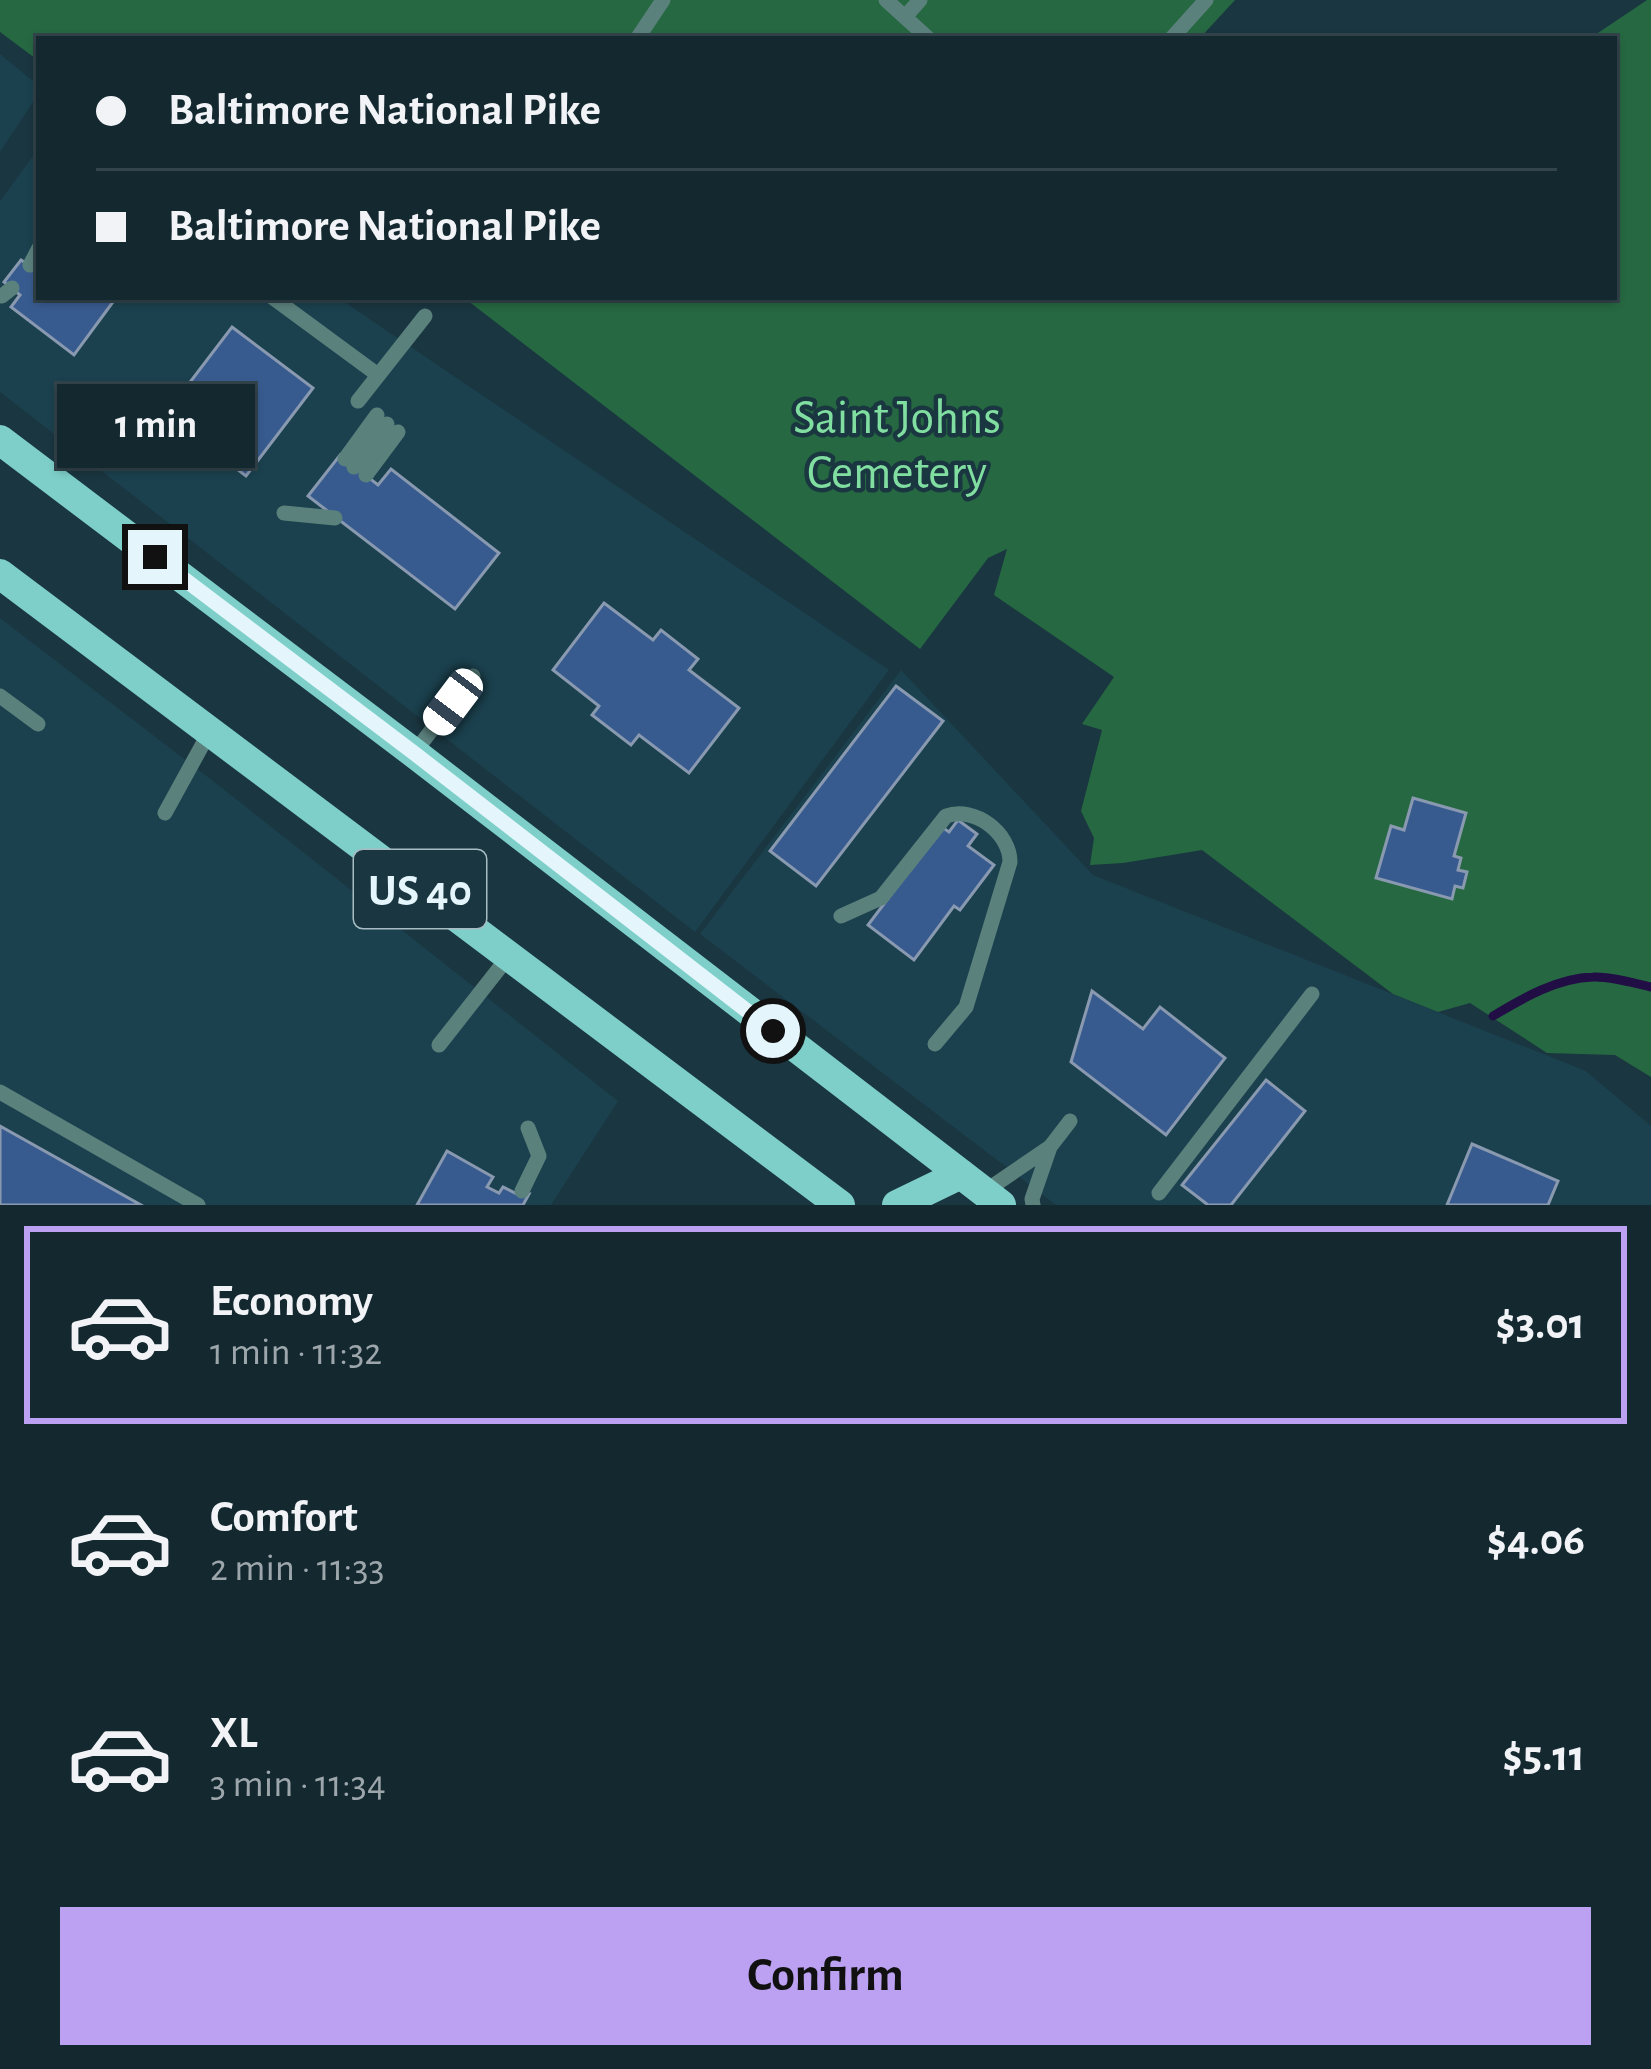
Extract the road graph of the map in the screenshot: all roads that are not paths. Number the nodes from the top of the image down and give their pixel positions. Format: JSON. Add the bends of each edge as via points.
{"nodes":[{"id":1,"x":663,"y":0,"type":"edge"},
{"id":2,"x":886,"y":0,"type":"edge"},
{"id":3,"x":920,"y":0,"type":"edge"},
{"id":4,"x":1206,"y":0,"type":"edge"},
{"id":5,"x":905,"y":17,"type":"junction"},
{"id":6,"x":639,"y":36,"type":"edge"},
{"id":7,"x":925,"y":36,"type":"edge"},
{"id":8,"x":1174,"y":36,"type":"edge"},
{"id":9,"x":36,"y":254,"type":"edge"},
{"id":10,"x":30,"y":266,"type":"dead end"},
{"id":11,"x":276,"y":300,"type":"edge"},
{"id":12,"x":425,"y":316,"type":"dead end"},
{"id":13,"x":378,"y":375,"type":"junction"},
{"id":14,"x":358,"y":400,"type":"dead end"},
{"id":15,"x":0,"y":440,"type":"edge"},
{"id":16,"x":355,"y":467,"type":"joint"},
{"id":17,"x":320,"y":511,"type":"dead end"},
{"id":18,"x":284,"y":513,"type":"dead end"},
{"id":19,"x":0,"y":574,"type":"edge"},
{"id":20,"x":473,"y":676,"type":"dead end"},
{"id":21,"x":0,"y":695,"type":"edge"},
{"id":22,"x":38,"y":724,"type":"dead end"},
{"id":23,"x":210,"y":731,"type":"junction"},
{"id":24,"x":414,"y":753,"type":"junction"},
{"id":25,"x":165,"y":813,"type":"dead end"},
{"id":26,"x":842,"y":916,"type":"dead end"},
{"id":27,"x":509,"y":956,"type":"junction"},
{"id":28,"x":1312,"y":994,"type":"dead end"},
{"id":29,"x":935,"y":1044,"type":"dead end"},
{"id":30,"x":439,"y":1045,"type":"dead end"},
{"id":31,"x":0,"y":1092,"type":"edge"},
{"id":32,"x":1070,"y":1120,"type":"dead end"},
{"id":33,"x":528,"y":1128,"type":"dead end"},
{"id":34,"x":1050,"y":1147,"type":"junction"},
{"id":35,"x":982,"y":1190,"type":"edge"},
{"id":36,"x":522,"y":1191,"type":"dead end"},
{"id":37,"x":1159,"y":1193,"type":"dead end"},
{"id":38,"x":198,"y":1205,"type":"edge"},
{"id":39,"x":840,"y":1205,"type":"edge"},
{"id":40,"x":897,"y":1205,"type":"edge"},
{"id":41,"x":1033,"y":1205,"type":"edge"}],
"edges":[{"from":1,"to":6,"type":"lane"},
{"from":2,"to":5,"type":"lane"},
{"from":3,"to":5,"type":"lane"},
{"from":4,"to":8,"type":"lane"},
{"from":5,"to":7,"type":"lane"},
{"from":9,"to":10,"type":"lane"},
{"from":11,"to":13,"type":"lane"},
{"from":12,"to":13,"type":"lane"},
{"from":13,"to":14,"type":"lane"},
{"from":15,"to":24,"type":"main road","number":"US 40"},
{"from":16,"to":16,"type":"lane","via":[[387,424]]},
{"from":17,"to":18,"type":"lane"},
{"from":19,"to":23,"type":"main road","number":"US 40"},
{"from":20,"to":24,"type":"lane"},
{"from":21,"to":22,"type":"lane"},
{"from":23,"to":25,"type":"lane"},
{"from":23,"to":27,"type":"main road","number":"US 40"},
{"from":24,"to":35,"type":"main road","number":"US 40"},
{"from":26,"to":29,"type":"lane","via":[[881,898],[946,816],[971,814],[1004,839],[1010,862],[965,1007]]},
{"from":27,"to":30,"type":"lane"},
{"from":27,"to":39,"type":"main road","number":"US 40"},
{"from":28,"to":37,"type":"lane"},
{"from":31,"to":38,"type":"lane"},
{"from":32,"to":34,"type":"lane"},
{"from":33,"to":36,"type":"lane","via":[[539,1156]]},
{"from":34,"to":35,"type":"lane"},
{"from":34,"to":41,"type":"lane"},
{"from":35,"to":40,"type":"main road"}]}
